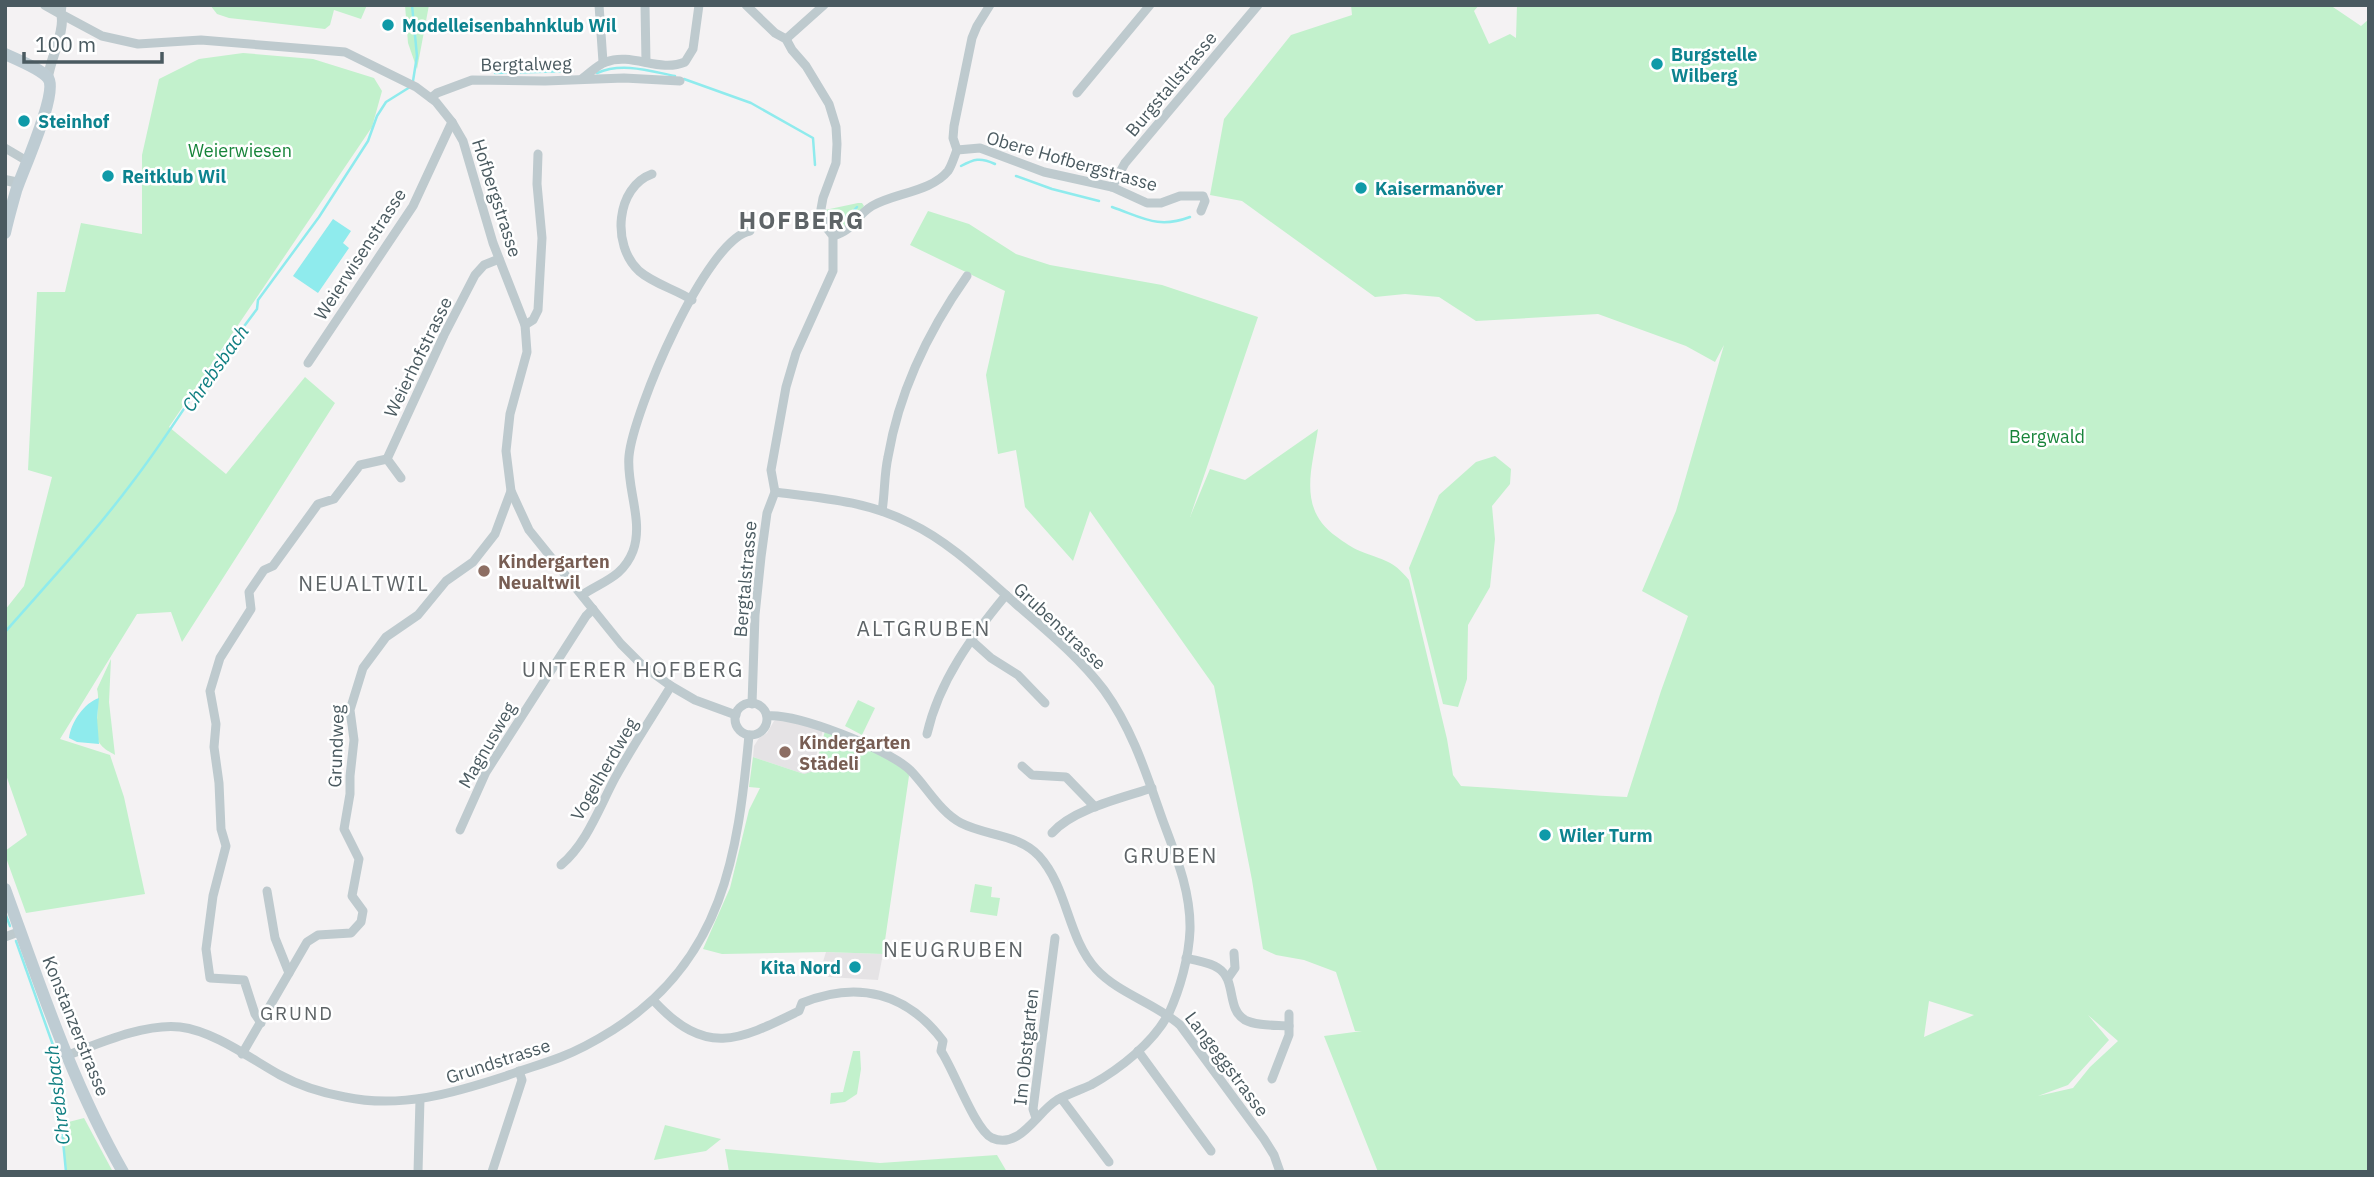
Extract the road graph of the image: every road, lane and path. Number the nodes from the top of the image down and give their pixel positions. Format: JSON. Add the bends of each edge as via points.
{"nodes":[{"id":1,"x":45,"y":5,"type":"edge"},
{"id":2,"x":600,"y":5,"type":"edge"},
{"id":3,"x":645,"y":5,"type":"edge"},
{"id":4,"x":699,"y":5,"type":"edge"},
{"id":5,"x":746,"y":5,"type":"edge"},
{"id":6,"x":824,"y":5,"type":"edge"},
{"id":7,"x":990,"y":5,"type":"edge"},
{"id":8,"x":1150,"y":5,"type":"edge"},
{"id":9,"x":1258,"y":5,"type":"edge"},
{"id":10,"x":62,"y":10,"type":"edge"},
{"id":11,"x":786,"y":39,"type":"junction"},
{"id":12,"x":5,"y":54,"type":"edge"},
{"id":13,"x":603,"y":62,"type":"junction"},
{"id":14,"x":646,"y":62,"type":"junction"},
{"id":15,"x":583,"y":78,"type":"junction"},
{"id":16,"x":680,"y":81,"type":"dead end"},
{"id":17,"x":49,"y":82,"type":"junction"},
{"id":18,"x":1077,"y":93,"type":"dead end"},
{"id":19,"x":431,"y":98,"type":"junction"},
{"id":20,"x":452,"y":122,"type":"junction"},
{"id":21,"x":5,"y":148,"type":"edge"},
{"id":22,"x":957,"y":150,"type":"junction"},
{"id":23,"x":538,"y":154,"type":"dead end"},
{"id":24,"x":27,"y":161,"type":"junction"},
{"id":25,"x":652,"y":174,"type":"dead end"},
{"id":26,"x":5,"y":180,"type":"edge"},
{"id":27,"x":19,"y":183,"type":"junction"},
{"id":28,"x":1112,"y":187,"type":"junction"},
{"id":29,"x":1201,"y":211,"type":"dead end"},
{"id":30,"x":750,"y":231,"type":"dead end"},
{"id":31,"x":5,"y":233,"type":"edge"},
{"id":32,"x":833,"y":236,"type":"junction"},
{"id":33,"x":499,"y":259,"type":"junction"},
{"id":34,"x":967,"y":276,"type":"dead end"},
{"id":35,"x":692,"y":300,"type":"junction"},
{"id":36,"x":525,"y":325,"type":"junction"},
{"id":37,"x":307,"y":363,"type":"dead end"},
{"id":38,"x":387,"y":459,"type":"junction"},
{"id":39,"x":401,"y":478,"type":"dead end"},
{"id":40,"x":511,"y":491,"type":"junction"},
{"id":41,"x":775,"y":492,"type":"junction"},
{"id":42,"x":882,"y":511,"type":"junction"},
{"id":43,"x":582,"y":595,"type":"junction"},
{"id":44,"x":1006,"y":595,"type":"junction"},
{"id":45,"x":593,"y":609,"type":"junction"},
{"id":46,"x":971,"y":640,"type":"junction"},
{"id":47,"x":671,"y":687,"type":"junction"},
{"id":48,"x":1045,"y":703,"type":"dead end"},
{"id":49,"x":752,"y":704,"type":"junction"},
{"id":50,"x":736,"y":715,"type":"junction"},
{"id":51,"x":767,"y":716,"type":"junction"},
{"id":52,"x":927,"y":734,"type":"dead end"},
{"id":53,"x":749,"y":735,"type":"junction"},
{"id":54,"x":1022,"y":766,"type":"dead end"},
{"id":55,"x":1152,"y":788,"type":"junction"},
{"id":56,"x":1095,"y":807,"type":"junction"},
{"id":57,"x":460,"y":830,"type":"dead end"},
{"id":58,"x":1052,"y":833,"type":"dead end"},
{"id":59,"x":561,"y":865,"type":"dead end"},
{"id":60,"x":5,"y":889,"type":"edge"},
{"id":61,"x":267,"y":891,"type":"dead end"},
{"id":62,"x":21,"y":931,"type":"junction"},
{"id":63,"x":5,"y":937,"type":"edge"},
{"id":64,"x":1055,"y":938,"type":"dead end"},
{"id":65,"x":1234,"y":953,"type":"dead end"},
{"id":66,"x":1186,"y":958,"type":"junction"},
{"id":67,"x":289,"y":973,"type":"junction"},
{"id":68,"x":1228,"y":978,"type":"junction"},
{"id":69,"x":654,"y":1001,"type":"junction"},
{"id":70,"x":1168,"y":1014,"type":"junction"},
{"id":71,"x":1289,"y":1014,"type":"dead end"},
{"id":72,"x":261,"y":1023,"type":"junction"},
{"id":73,"x":1289,"y":1026,"type":"junction"},
{"id":74,"x":1138,"y":1051,"type":"junction"},
{"id":75,"x":242,"y":1054,"type":"junction"},
{"id":76,"x":68,"y":1055,"type":"junction"},
{"id":77,"x":519,"y":1071,"type":"junction"},
{"id":78,"x":1272,"y":1079,"type":"dead end"},
{"id":79,"x":1061,"y":1098,"type":"junction"},
{"id":80,"x":420,"y":1099,"type":"junction"},
{"id":81,"x":1036,"y":1118,"type":"junction"},
{"id":82,"x":1211,"y":1151,"type":"dead end"},
{"id":83,"x":1109,"y":1162,"type":"dead end"},
{"id":84,"x":419,"y":1171,"type":"edge"},
{"id":85,"x":122,"y":1172,"type":"edge"},
{"id":86,"x":492,"y":1172,"type":"edge"},
{"id":87,"x":1280,"y":1172,"type":"edge"}],
"edges":[{"from":1,"to":10,"type":"street"},
{"from":2,"to":13,"type":"street"},
{"from":3,"to":14,"type":"street"},
{"from":4,"to":14,"type":"street","via":[[695,40],[687,60],[671,65]]},
{"from":5,"to":11,"type":"street","name":"Bergtalstrasse"},
{"from":6,"to":11,"type":"street"},
{"from":7,"to":22,"type":"street","via":[[972,38],[954,126]]},
{"from":8,"to":18,"type":"street"},
{"from":9,"to":28,"type":"street","name":"Burgstallstrasse","via":[[1125,163]]},
{"from":10,"to":17,"type":"street"},
{"from":10,"to":19,"type":"street","name":"Hofbergstrasse","via":[[102,36],[138,44],[201,40],[345,52]]},
{"from":11,"to":32,"type":"street","name":"Bergtalstrasse","via":[[821,89],[836,127],[836,163],[821,209]]},
{"from":12,"to":17,"type":"main road"},
{"from":13,"to":14,"type":"street"},
{"from":13,"to":15,"type":"street","name":"Bergtalweg"},
{"from":15,"to":16,"type":"street"},
{"from":15,"to":19,"type":"street","name":"Bergtalweg","via":[[472,80]]},
{"from":17,"to":24,"type":"main road","via":[[43,120]]},
{"from":19,"to":20,"type":"street","name":"Hofbergstrasse"},
{"from":20,"to":33,"type":"street","name":"Hofbergstrasse","via":[[466,152]]},
{"from":20,"to":37,"type":"street","name":"Weierwisenstrasse","via":[[413,206]]},
{"from":21,"to":24,"type":"street"},
{"from":22,"to":28,"type":"street","name":"Obere Hofbergstrasse","via":[[980,148],[1044,172]]},
{"from":22,"to":32,"type":"street","via":[[949,169],[938,179],[876,204],[848,230]]},
{"from":23,"to":36,"type":"street","name":"Hofbergstrasse","via":[[542,238],[538,310]]},
{"from":24,"to":27,"type":"main road"},
{"from":25,"to":35,"type":"street","via":[[636,182],[627,197],[622,225],[626,250],[646,276]]},
{"from":26,"to":27,"type":"street"},
{"from":27,"to":31,"type":"main road"},
{"from":28,"to":29,"type":"street","name":"Obere Hofbergstrasse","via":[[1154,204],[1180,196],[1203,196]]},
{"from":30,"to":35,"type":"street","via":[[730,242],[714,261]]},
{"from":32,"to":41,"type":"street","name":"Bergtalstrasse","via":[[833,271],[796,352],[786,387],[771,470]]},
{"from":33,"to":36,"type":"street","name":"Hofbergstrasse"},
{"from":33,"to":38,"type":"street","name":"Weierhofstrasse","via":[[475,275]]},
{"from":34,"to":42,"type":"street","via":[[909,383],[888,455]]},
{"from":35,"to":43,"type":"street","via":[[664,350],[629,455],[634,549],[617,576]]},
{"from":36,"to":40,"type":"street","name":"Hofbergstrasse","via":[[526,360],[507,435]]},
{"from":38,"to":39,"type":"street"},
{"from":38,"to":72,"type":"street","via":[[360,465],[334,499],[318,504],[273,566],[264,570],[249,592],[251,609],[220,658],[210,691],[226,846],[206,949],[210,978],[244,979]]},
{"from":40,"to":43,"type":"street","name":"Hofbergstrasse","via":[[529,530]]},
{"from":40,"to":67,"type":"street","name":"Grundweg","via":[[495,534],[473,562],[446,581],[418,615],[386,638],[362,668],[350,710],[354,740],[344,829],[359,859],[352,896],[363,911],[361,922],[351,933],[310,939]]},
{"from":41,"to":42,"type":"street","name":"Grubenstrasse","via":[[846,501]]},
{"from":41,"to":49,"type":"street","name":"Bergtalstrasse","via":[[768,507],[761,557]]},
{"from":42,"to":44,"type":"street","name":"Grubenstrasse","via":[[940,541]]},
{"from":43,"to":45,"type":"street","name":"Hofbergstrasse"},
{"from":44,"to":46,"type":"street"},
{"from":44,"to":55,"type":"street","name":"Grubenstrasse","via":[[1070,651],[1105,691],[1126,726]]},
{"from":45,"to":47,"type":"street","name":"Hofbergstrasse","via":[[632,655]]},
{"from":45,"to":57,"type":"street","name":"Magnusweg","via":[[505,740]]},
{"from":46,"to":48,"type":"street","via":[[1018,675]]},
{"from":46,"to":52,"type":"street","via":[[940,695]]},
{"from":47,"to":50,"type":"street","name":"Hofbergstrasse"},
{"from":47,"to":59,"type":"street","name":"Vogelherdweg","via":[[587,832]]},
{"from":49,"to":50,"type":"street","via":[[742,706]]},
{"from":49,"to":51,"type":"street"},
{"from":50,"to":53,"type":"street","via":[[738,728]]},
{"from":51,"to":53,"type":"street","via":[[763,730]]},
{"from":51,"to":70,"type":"street","name":"Langeggstrasse","via":[[813,724],[884,753],[909,769],[951,816],[980,831],[1027,845],[1056,881],[1084,953],[1095,968]]},
{"from":53,"to":69,"type":"street","name":"Grundstrasse","via":[[736,842],[721,896],[689,960]]},
{"from":54,"to":56,"type":"street","via":[[1032,775],[1066,777]]},
{"from":55,"to":56,"type":"street"},
{"from":55,"to":66,"type":"street","name":"Grubenstrasse","via":[[1184,883],[1190,931]]},
{"from":56,"to":58,"type":"street"},
{"from":60,"to":62,"type":"main road","name":"Konstanzerstrasse"},
{"from":61,"to":67,"type":"street","via":[[275,938]]},
{"from":62,"to":63,"type":"street"},
{"from":62,"to":76,"type":"main road","name":"Konstanzerstrasse"},
{"from":64,"to":81,"type":"street","name":"Im Obstgarten","via":[[1033,1109]]},
{"from":65,"to":68,"type":"street","via":[[1235,968]]},
{"from":66,"to":68,"type":"street","via":[[1217,967]]},
{"from":66,"to":70,"type":"street","name":"Grubenstrasse"},
{"from":67,"to":72,"type":"street","name":"Grundweg"},
{"from":68,"to":73,"type":"street","via":[[1242,1018]]},
{"from":69,"to":77,"type":"street","name":"Grundstrasse","via":[[581,1048]]},
{"from":69,"to":81,"type":"street","via":[[691,1031],[728,1038],[757,1032],[799,1011],[802,1003],[828,994],[880,995],[906,1006],[943,1041],[941,1051],[987,1135],[1000,1140],[1014,1138]]},
{"from":70,"to":74,"type":"street"},
{"from":70,"to":87,"type":"street","name":"Langeggstrasse","via":[[1274,1155]]},
{"from":71,"to":73,"type":"street"},
{"from":72,"to":75,"type":"street","name":"Grundweg"},
{"from":73,"to":78,"type":"street"},
{"from":74,"to":79,"type":"street","via":[[1101,1079]]},
{"from":74,"to":82,"type":"street"},
{"from":75,"to":76,"type":"street","name":"Grundstrasse","via":[[203,1033],[180,1027],[154,1028]]},
{"from":75,"to":80,"type":"street","name":"Grundstrasse","via":[[283,1077],[336,1095],[376,1101]]},
{"from":76,"to":85,"type":"main road","name":"Konstanzerstrasse"},
{"from":77,"to":80,"type":"street","name":"Grundstrasse"},
{"from":77,"to":86,"type":"street","via":[[522,1080]]},
{"from":79,"to":81,"type":"street"},
{"from":79,"to":83,"type":"street"},
{"from":80,"to":84,"type":"street"}]}
